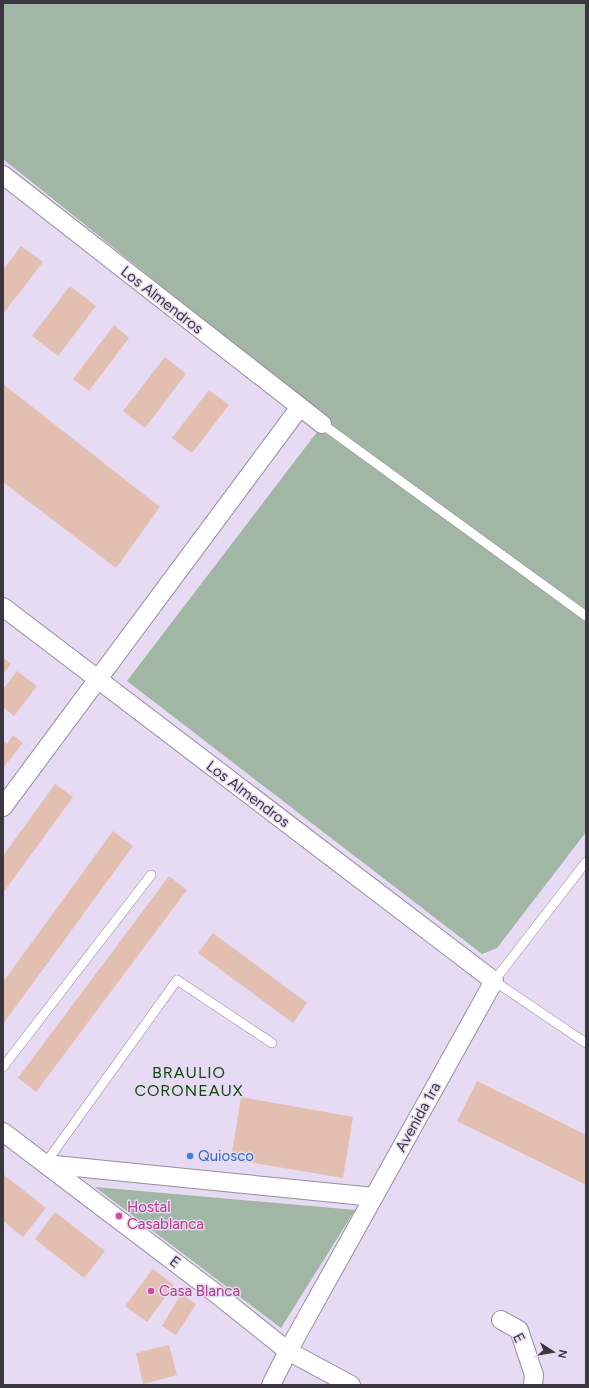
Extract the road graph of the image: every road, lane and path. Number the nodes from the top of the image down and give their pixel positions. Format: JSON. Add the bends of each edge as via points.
{"nodes":[{"id":1,"x":3,"y":175,"type":"edge"},
{"id":2,"x":300,"y":407,"type":"junction"},
{"id":3,"x":322,"y":424,"type":"joint"},
{"id":4,"x":3,"y":607,"type":"edge"},
{"id":5,"x":586,"y":616,"type":"edge"},
{"id":6,"x":98,"y":680,"type":"junction"},
{"id":7,"x":3,"y":807,"type":"edge"},
{"id":8,"x":586,"y":862,"type":"edge"},
{"id":9,"x":151,"y":875,"type":"dead end"},
{"id":10,"x":494,"y":981,"type":"junction"},
{"id":11,"x":272,"y":1043,"type":"dead end"},
{"id":12,"x":586,"y":1043,"type":"edge"},
{"id":13,"x":3,"y":1067,"type":"edge"},
{"id":14,"x":3,"y":1132,"type":"edge"},
{"id":15,"x":45,"y":1164,"type":"junction"},
{"id":16,"x":374,"y":1197,"type":"junction"},
{"id":17,"x":502,"y":1320,"type":"dead end"},
{"id":18,"x":288,"y":1351,"type":"junction"},
{"id":19,"x":271,"y":1385,"type":"edge"},
{"id":20,"x":351,"y":1385,"type":"edge"},
{"id":21,"x":533,"y":1385,"type":"edge"}],
"edges":[{"from":1,"to":2,"type":"street","name":"Los Almendros"},
{"from":2,"to":3,"type":"street","name":"Los Almendros"},
{"from":2,"to":6,"type":"street"},
{"from":3,"to":5,"type":"lane"},
{"from":4,"to":6,"type":"street","name":"Los Almendros"},
{"from":6,"to":7,"type":"street"},
{"from":6,"to":10,"type":"street","name":"Los Almendros"},
{"from":8,"to":10,"type":"lane","name":"Avenida 1ra"},
{"from":9,"to":13,"type":"lane"},
{"from":10,"to":12,"type":"lane"},
{"from":10,"to":16,"type":"street","name":"Avenida 1ra"},
{"from":11,"to":15,"type":"lane","via":[[177,980]]},
{"from":14,"to":15,"type":"street","name":"E"},
{"from":15,"to":16,"type":"street"},
{"from":15,"to":18,"type":"street","name":"E"},
{"from":16,"to":18,"type":"street","name":"Avenida 1ra"},
{"from":17,"to":21,"type":"street","name":"E","via":[[519,1330],[534,1375]]},
{"from":18,"to":19,"type":"street","name":"Avenida 1ra"},
{"from":18,"to":20,"type":"street","name":"E"}]}
